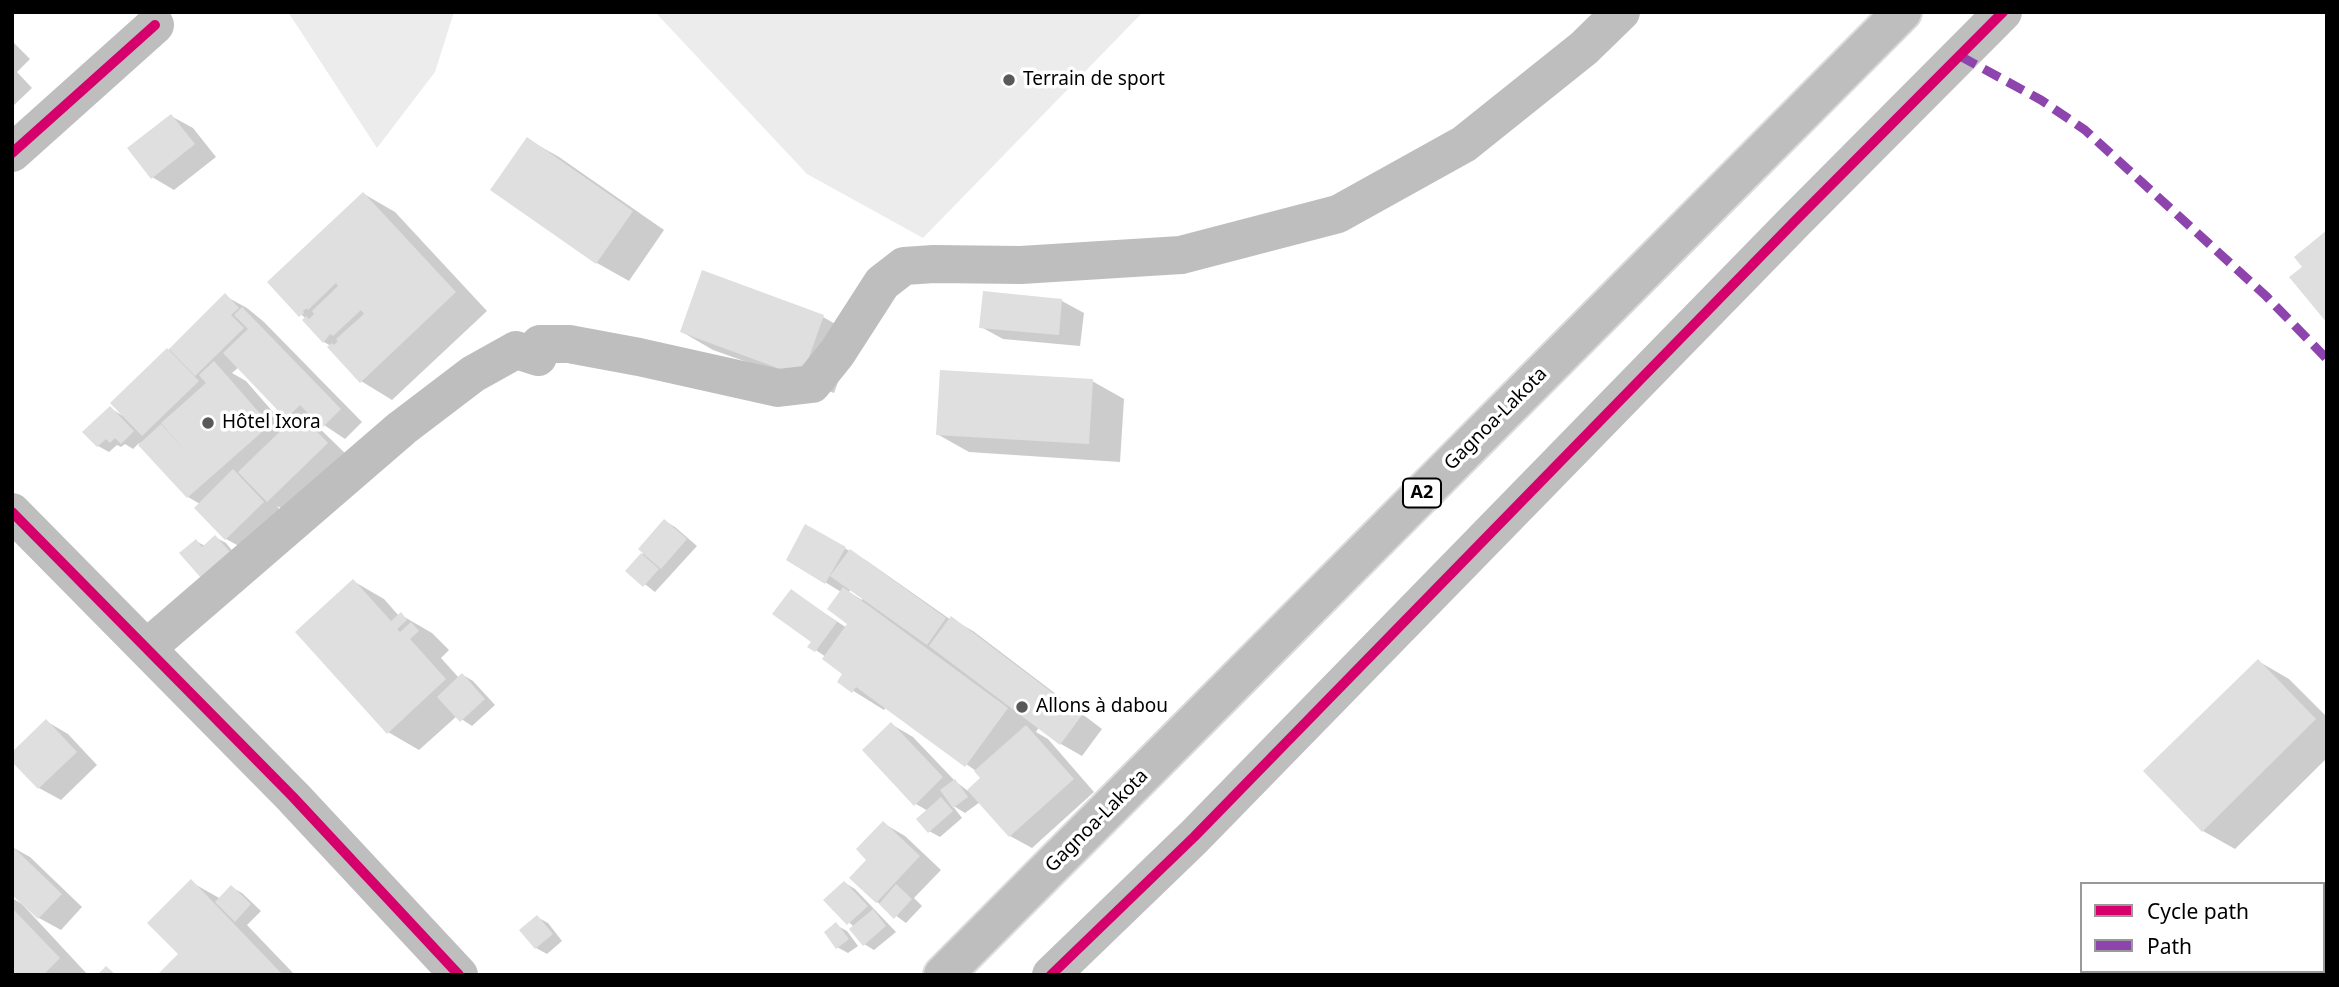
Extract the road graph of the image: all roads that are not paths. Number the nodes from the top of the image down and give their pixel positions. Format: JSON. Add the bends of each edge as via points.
{"nodes":[{"id":1,"x":1621,"y":12,"type":"edge"},
{"id":2,"x":1902,"y":12,"type":"edge"},
{"id":3,"x":2003,"y":12,"type":"edge"},
{"id":4,"x":155,"y":25,"type":"dead end"},
{"id":5,"x":12,"y":153,"type":"edge"},
{"id":6,"x":12,"y":512,"type":"edge"},
{"id":7,"x":147,"y":648,"type":"junction"},
{"id":8,"x":459,"y":975,"type":"edge"},
{"id":9,"x":943,"y":975,"type":"edge"},
{"id":10,"x":1051,"y":975,"type":"edge"}],
"edges":[{"from":1,"to":7,"type":"street","via":[[1584,48],[1464,144],[1338,214],[1181,255],[1021,265],[904,266],[882,283],[838,353],[811,384],[778,388],[569,344],[540,344],[538,357],[516,350],[473,374],[402,428]]},
{"from":2,"to":9,"type":"street","name":"Gagnoa-Lakota","number":"A2"},
{"from":3,"to":10,"type":"street","via":[[1194,837]]},
{"from":4,"to":5,"type":"street"},
{"from":6,"to":7,"type":"street"},
{"from":7,"to":8,"type":"street"}]}
